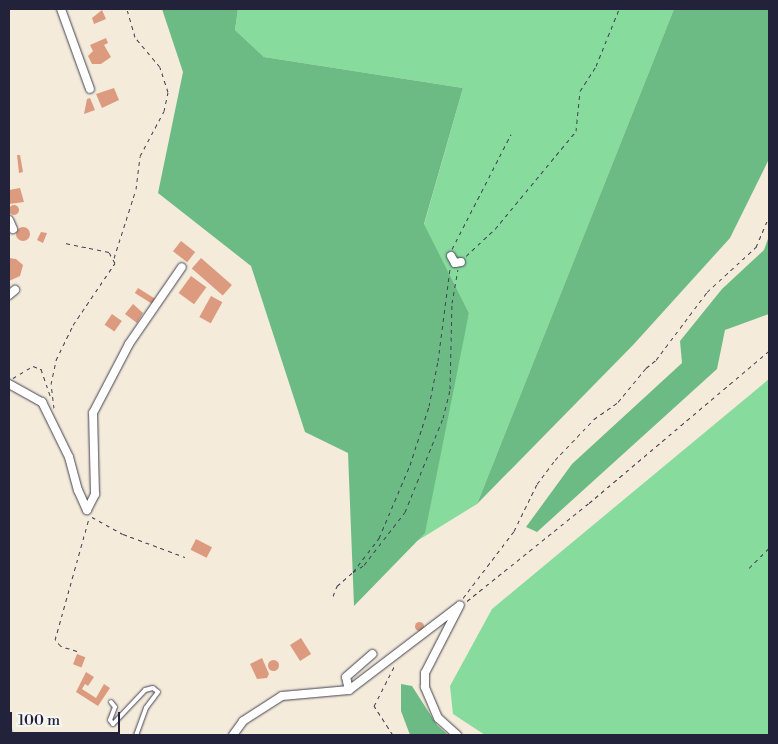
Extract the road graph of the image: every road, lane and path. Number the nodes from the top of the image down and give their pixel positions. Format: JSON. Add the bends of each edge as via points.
{"nodes":[{"id":1,"x":60,"y":9,"type":"edge"},
{"id":2,"x":127,"y":9,"type":"edge"},
{"id":3,"x":619,"y":9,"type":"edge"},
{"id":4,"x":90,"y":89,"type":"dead end"},
{"id":5,"x":511,"y":134,"type":"dead end"},
{"id":6,"x":769,"y":216,"type":"edge"},
{"id":7,"x":9,"y":220,"type":"edge"},
{"id":8,"x":14,"y":229,"type":"dead end"},
{"id":9,"x":65,"y":243,"type":"dead end"},
{"id":10,"x":451,"y":256,"type":"junction"},
{"id":11,"x":114,"y":258,"type":"junction"},
{"id":12,"x":461,"y":262,"type":"junction"},
{"id":13,"x":182,"y":267,"type":"dead end"},
{"id":14,"x":769,"y":351,"type":"edge"},
{"id":15,"x":9,"y":383,"type":"edge"},
{"id":16,"x":52,"y":401,"type":"junction"},
{"id":17,"x":55,"y":414,"type":"dead end"},
{"id":18,"x":769,"y":548,"type":"edge"},
{"id":19,"x":185,"y":557,"type":"dead end"},
{"id":20,"x":749,"y":568,"type":"dead end"},
{"id":21,"x":353,"y":572,"type":"junction"},
{"id":22,"x":333,"y":596,"type":"dead end"},
{"id":23,"x":460,"y":605,"type":"junction"},
{"id":24,"x":77,"y":651,"type":"dead end"},
{"id":25,"x":372,"y":654,"type":"dead end"},
{"id":26,"x":395,"y":665,"type":"dead end"},
{"id":27,"x":349,"y":690,"type":"junction"},
{"id":28,"x":111,"y":702,"type":"dead end"},
{"id":29,"x":136,"y":735,"type":"edge"},
{"id":30,"x":233,"y":735,"type":"edge"},
{"id":31,"x":393,"y":735,"type":"edge"},
{"id":32,"x":458,"y":735,"type":"edge"}],
"edges":[{"from":1,"to":4,"type":"street"},
{"from":2,"to":11,"type":"path","via":[[135,37],[160,67],[168,92],[164,111],[140,156],[136,189]]},
{"from":3,"to":12,"type":"path","via":[[596,66],[580,91],[576,131],[495,228]]},
{"from":5,"to":10,"type":"path","via":[[459,230]]},
{"from":6,"to":23,"type":"path","via":[[756,247],[708,292],[656,360],[618,402],[594,419],[555,460],[537,484],[514,531]]},
{"from":7,"to":8,"type":"street"},
{"from":9,"to":11,"type":"path","via":[[97,248]]},
{"from":10,"to":12,"type":"street","via":[[455,263]]},
{"from":10,"to":21,"type":"path","via":[[429,406],[389,521]]},
{"from":11,"to":16,"type":"path","via":[[111,270],[73,325],[56,360]]},
{"from":12,"to":21,"type":"path","via":[[452,303],[451,380],[446,411],[405,512],[364,565]]},
{"from":13,"to":15,"type":"street","via":[[129,344],[93,412],[95,494],[87,510],[69,457],[42,402]]},
{"from":14,"to":23,"type":"path","via":[[589,503]]},
{"from":15,"to":16,"type":"path","via":[[23,369],[33,366],[41,370]]},
{"from":16,"to":17,"type":"path"},
{"from":18,"to":20,"type":"path"},
{"from":19,"to":24,"type":"path","via":[[123,534],[90,515],[55,640],[60,646]]},
{"from":21,"to":22,"type":"path","via":[[337,586]]},
{"from":23,"to":27,"type":"street"},
{"from":23,"to":32,"type":"street","via":[[429,665],[425,680],[428,700],[438,718]]},
{"from":25,"to":27,"type":"street","via":[[346,677]]},
{"from":26,"to":31,"type":"path","via":[[374,706]]},
{"from":27,"to":30,"type":"street","via":[[282,696],[243,722]]},
{"from":28,"to":29,"type":"lane","via":[[115,707],[110,720],[113,724],[145,690],[153,688],[158,692],[146,708]]}]}
